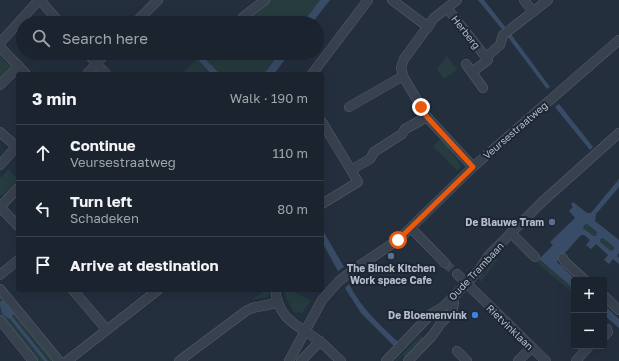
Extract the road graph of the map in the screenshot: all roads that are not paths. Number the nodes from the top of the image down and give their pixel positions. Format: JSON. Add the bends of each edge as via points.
{"nodes":[{"id":1,"x":40,"y":0,"type":"edge"},
{"id":2,"x":158,"y":0,"type":"edge"},
{"id":3,"x":265,"y":0,"type":"edge"},
{"id":4,"x":368,"y":0,"type":"edge"},
{"id":5,"x":392,"y":0,"type":"edge"},
{"id":6,"x":457,"y":0,"type":"edge"},
{"id":7,"x":524,"y":0,"type":"edge"},
{"id":8,"x":548,"y":0,"type":"edge"},
{"id":9,"x":447,"y":8,"type":"junction"},
{"id":10,"x":533,"y":12,"type":"junction"},
{"id":11,"x":25,"y":16,"type":"edge"},
{"id":12,"x":54,"y":16,"type":"edge"},
{"id":13,"x":142,"y":16,"type":"edge"},
{"id":14,"x":244,"y":16,"type":"edge"},
{"id":15,"x":16,"y":26,"type":"edge"},
{"id":16,"x":428,"y":27,"type":"junction"},
{"id":17,"x":619,"y":40,"type":"edge"},
{"id":18,"x":0,"y":43,"type":"edge"},
{"id":19,"x":0,"y":47,"type":"edge"},
{"id":20,"x":486,"y":56,"type":"junction"},
{"id":21,"x":324,"y":58,"type":"edge"},
{"id":22,"x":93,"y":60,"type":"edge"},
{"id":23,"x":100,"y":60,"type":"edge"},
{"id":24,"x":323,"y":60,"type":"edge"},
{"id":25,"x":97,"y":64,"type":"junction"},
{"id":26,"x":466,"y":64,"type":"dead end"},
{"id":27,"x":19,"y":66,"type":"junction"},
{"id":28,"x":24,"y":72,"type":"edge"},
{"id":29,"x":89,"y":72,"type":"edge"},
{"id":30,"x":104,"y":72,"type":"edge"},
{"id":31,"x":314,"y":72,"type":"edge"},
{"id":32,"x":472,"y":72,"type":"junction"},
{"id":33,"x":403,"y":76,"type":"junction"},
{"id":34,"x":0,"y":86,"type":"edge"},
{"id":35,"x":483,"y":88,"type":"dead end"},
{"id":36,"x":350,"y":107,"type":"dead end"},
{"id":37,"x":427,"y":117,"type":"junction"},
{"id":38,"x":324,"y":125,"type":"edge"},
{"id":39,"x":0,"y":132,"type":"edge"},
{"id":40,"x":619,"y":133,"type":"edge"},
{"id":41,"x":331,"y":137,"type":"junction"},
{"id":42,"x":619,"y":139,"type":"edge"},
{"id":43,"x":324,"y":141,"type":"edge"},
{"id":44,"x":16,"y":145,"type":"edge"},
{"id":45,"x":16,"y":147,"type":"edge"},
{"id":46,"x":0,"y":165,"type":"edge"},
{"id":47,"x":473,"y":167,"type":"junction"},
{"id":48,"x":351,"y":170,"type":"junction"},
{"id":49,"x":16,"y":190,"type":"edge"},
{"id":50,"x":324,"y":203,"type":"edge"},
{"id":51,"x":0,"y":207,"type":"edge"},
{"id":52,"x":16,"y":224,"type":"edge"},
{"id":53,"x":410,"y":228,"type":"junction"},
{"id":54,"x":512,"y":235,"type":"junction"},
{"id":55,"x":535,"y":257,"type":"dead end"},
{"id":56,"x":563,"y":258,"type":"dead end"},
{"id":57,"x":16,"y":262,"type":"edge"},
{"id":58,"x":444,"y":263,"type":"tunnel mouth"},
{"id":59,"x":457,"y":274,"type":"tunnel mouth"},
{"id":60,"x":0,"y":275,"type":"edge"},
{"id":61,"x":582,"y":277,"type":"edge"},
{"id":62,"x":470,"y":287,"type":"junction"},
{"id":63,"x":0,"y":289,"type":"edge"},
{"id":64,"x":75,"y":292,"type":"edge"},
{"id":65,"x":275,"y":292,"type":"edge"},
{"id":66,"x":146,"y":293,"type":"edge"},
{"id":67,"x":607,"y":299,"type":"edge"},
{"id":68,"x":277,"y":303,"type":"junction"},
{"id":69,"x":454,"y":303,"type":"junction"},
{"id":70,"x":619,"y":310,"type":"edge"},
{"id":71,"x":0,"y":320,"type":"edge"},
{"id":72,"x":107,"y":330,"type":"junction"},
{"id":73,"x":304,"y":331,"type":"junction"},
{"id":74,"x":320,"y":341,"type":"junction"},
{"id":75,"x":531,"y":348,"type":"junction"},
{"id":76,"x":586,"y":349,"type":"edge"},
{"id":77,"x":592,"y":349,"type":"edge"},
{"id":78,"x":457,"y":351,"type":"dead end"},
{"id":79,"x":292,"y":360,"type":"edge"},
{"id":80,"x":33,"y":361,"type":"edge"},
{"id":81,"x":59,"y":361,"type":"edge"},
{"id":82,"x":67,"y":361,"type":"edge"},
{"id":83,"x":179,"y":361,"type":"edge"},
{"id":84,"x":301,"y":361,"type":"edge"},
{"id":85,"x":341,"y":361,"type":"edge"},
{"id":86,"x":386,"y":361,"type":"edge"},
{"id":87,"x":392,"y":361,"type":"edge"},
{"id":88,"x":408,"y":361,"type":"edge"},
{"id":89,"x":467,"y":361,"type":"edge"},
{"id":90,"x":518,"y":361,"type":"edge"},
{"id":91,"x":546,"y":361,"type":"edge"},
{"id":92,"x":576,"y":361,"type":"edge"},
{"id":93,"x":582,"y":361,"type":"edge"}],
"edges":[{"from":1,"to":11,"type":"street"},
{"from":1,"to":12,"type":"street"},
{"from":2,"to":13,"type":"street"},
{"from":3,"to":14,"type":"street"},
{"from":4,"to":21,"type":"street"},
{"from":5,"to":16,"type":"street"},
{"from":6,"to":9,"type":"street"},
{"from":7,"to":10,"type":"street"},
{"from":8,"to":10,"type":"street","name":"Herberg"},
{"from":9,"to":16,"type":"street","via":[[434,18]]},
{"from":9,"to":20,"type":"street","name":"Herberg"},
{"from":10,"to":20,"type":"street","name":"Herberg","via":[[503,35],[500,45]]},
{"from":15,"to":18,"type":"street"},
{"from":16,"to":33,"type":"street","via":[[402,63]]},
{"from":17,"to":47,"type":"street","name":"Veursestraatweg"},
{"from":19,"to":27,"type":"street"},
{"from":20,"to":32,"type":"street","name":"Herberg","via":[[488,60]]},
{"from":22,"to":25,"type":"street"},
{"from":23,"to":25,"type":"street"},
{"from":24,"to":31,"type":"street"},
{"from":25,"to":29,"type":"street"},
{"from":25,"to":30,"type":"street"},
{"from":26,"to":32,"type":"street","name":"Herberg"},
{"from":27,"to":28,"type":"street"},
{"from":27,"to":34,"type":"street"},
{"from":32,"to":35,"type":"street","name":"Herberg"},
{"from":33,"to":36,"type":"street"},
{"from":33,"to":37,"type":"street"},
{"from":37,"to":47,"type":"street"},
{"from":37,"to":48,"type":"street","via":[[405,129],[402,134],[374,152],[370,159]]},
{"from":38,"to":41,"type":"street"},
{"from":39,"to":44,"type":"street"},
{"from":40,"to":54,"type":"street","name":"Oude Trambaan","via":[[548,197]]},
{"from":41,"to":43,"type":"street"},
{"from":41,"to":48,"type":"street"},
{"from":42,"to":54,"type":"street","name":"Oude Trambaan"},
{"from":45,"to":46,"type":"street"},
{"from":47,"to":53,"type":"street","name":"Veursestraatweg"},
{"from":48,"to":50,"type":"street","via":[[358,182]]},
{"from":49,"to":51,"type":"street"},
{"from":51,"to":52,"type":"street"},
{"from":53,"to":58,"type":"street"},
{"from":53,"to":73,"type":"street","name":"Veursestraatweg","via":[[384,250],[339,281],[322,300]]},
{"from":54,"to":55,"type":"street"},
{"from":54,"to":62,"type":"street","name":"Oude Trambaan"},
{"from":56,"to":61,"type":"street"},
{"from":57,"to":60,"type":"street"},
{"from":59,"to":62,"type":"street","name":"Rietvinklaan"},
{"from":62,"to":69,"type":"street","name":"Oude Trambaan"},
{"from":62,"to":75,"type":"street","name":"Rietvinklaan"},
{"from":62,"to":86,"type":"street","name":"Oude Trambaan","via":[[431,314]]},
{"from":63,"to":81,"type":"street"},
{"from":64,"to":72,"type":"street"},
{"from":65,"to":68,"type":"street"},
{"from":66,"to":72,"type":"street"},
{"from":67,"to":70,"type":"street"},
{"from":68,"to":73,"type":"street","via":[[281,312]]},
{"from":68,"to":83,"type":"street","via":[[246,311]]},
{"from":69,"to":87,"type":"street","name":"Oude Trambaan"},
{"from":69,"to":88,"type":"street","name":"Oude Trambaan","via":[[452,312]]},
{"from":71,"to":80,"type":"street"},
{"from":72,"to":82,"type":"street"},
{"from":73,"to":74,"type":"street"},
{"from":73,"to":79,"type":"street","name":"Veursestraatweg"},
{"from":74,"to":84,"type":"street"},
{"from":74,"to":85,"type":"street"},
{"from":75,"to":90,"type":"street"},
{"from":75,"to":91,"type":"street","name":"Rietvinklaan"},
{"from":76,"to":92,"type":"street"},
{"from":77,"to":93,"type":"street"},
{"from":78,"to":89,"type":"street"}]}
